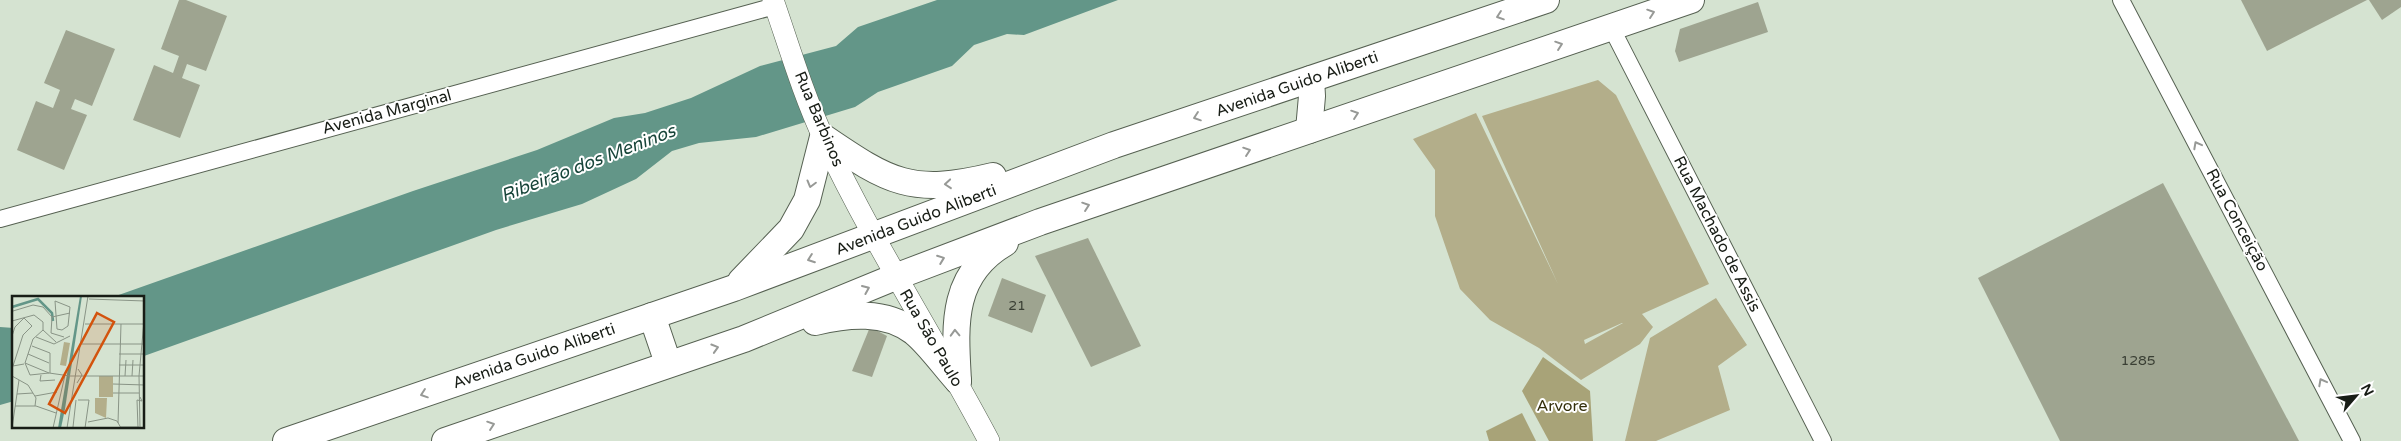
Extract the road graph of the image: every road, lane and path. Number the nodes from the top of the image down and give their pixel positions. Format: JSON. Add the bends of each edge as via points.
{"nodes":[{"id":1,"x":1546,"y":0,"type":"edge"},
{"id":2,"x":1691,"y":0,"type":"edge"},
{"id":3,"x":2121,"y":0,"type":"edge"},
{"id":4,"x":774,"y":3,"type":"edge"},
{"id":5,"x":1611,"y":27,"type":"junction"},
{"id":6,"x":1311,"y":79,"type":"junction"},
{"id":7,"x":1309,"y":130,"type":"junction"},
{"id":8,"x":821,"y":132,"type":"junction"},
{"id":9,"x":1114,"y":145,"type":"junction"},
{"id":10,"x":0,"y":218,"type":"edge"},
{"id":11,"x":1040,"y":222,"type":"junction"},
{"id":12,"x":872,"y":235,"type":"junction"},
{"id":13,"x":895,"y":277,"type":"junction"},
{"id":14,"x":734,"y":288,"type":"junction"},
{"id":15,"x":652,"y":316,"type":"junction"},
{"id":16,"x":744,"y":340,"type":"junction"},
{"id":17,"x":668,"y":364,"type":"junction"},
{"id":18,"x":958,"y":381,"type":"junction"},
{"id":19,"x":452,"y":440,"type":"edge"},
{"id":20,"x":286,"y":441,"type":"edge"},
{"id":21,"x":989,"y":441,"type":"edge"},
{"id":22,"x":1823,"y":441,"type":"edge"},
{"id":23,"x":2352,"y":441,"type":"edge"}],
"edges":[{"from":1,"to":6,"type":"main road","name":"Avenida Guido Aliberti","one_way":true},
{"from":5,"to":2,"type":"main road","one_way":true},
{"from":23,"to":3,"type":"street","name":"Rua Conceição","one_way":true},
{"from":4,"to":8,"type":"street","name":"Rua Barbinos"},
{"from":4,"to":10,"type":"street","name":"Avenida Marginal"},
{"from":7,"to":5,"type":"main road","one_way":true},
{"from":5,"to":22,"type":"street","name":"Rua Machado de Assis"},
{"from":6,"to":7,"type":"main road"},
{"from":6,"to":9,"type":"main road","name":"Avenida Guido Aliberti","one_way":true},
{"from":11,"to":7,"type":"main road","one_way":true},
{"from":9,"to":8,"type":"main road","one_way":true,"via":[[963,183],[928,186],[900,181],[872,170]]},
{"from":8,"to":12,"type":"street","name":"Rua Barbinos"},
{"from":8,"to":14,"type":"main road","one_way":true,"via":[[807,200],[791,229]]},
{"from":9,"to":12,"type":"main road","name":"Avenida Guido Aliberti"},
{"from":13,"to":11,"type":"main road","one_way":true},
{"from":18,"to":11,"type":"main road","one_way":true,"via":[[955,325],[972,271],[992,250]]},
{"from":12,"to":13,"type":"street","name":"Rua São Paulo"},
{"from":12,"to":14,"type":"main road","name":"Avenida Guido Aliberti","one_way":true},
{"from":16,"to":13,"type":"main road","one_way":true},
{"from":13,"to":18,"type":"street","name":"Rua São Paulo"},
{"from":14,"to":15,"type":"main road","name":"Avenida Guido Aliberti"},
{"from":15,"to":17,"type":"main road"},
{"from":15,"to":20,"type":"main road","name":"Avenida Guido Aliberti","one_way":true},
{"from":17,"to":16,"type":"main road","one_way":true},
{"from":16,"to":18,"type":"main road","via":[[839,316],[871,315],[894,321],[915,332]]},
{"from":19,"to":17,"type":"main road","one_way":true},
{"from":18,"to":21,"type":"street","name":"Rua São Paulo"}]}
